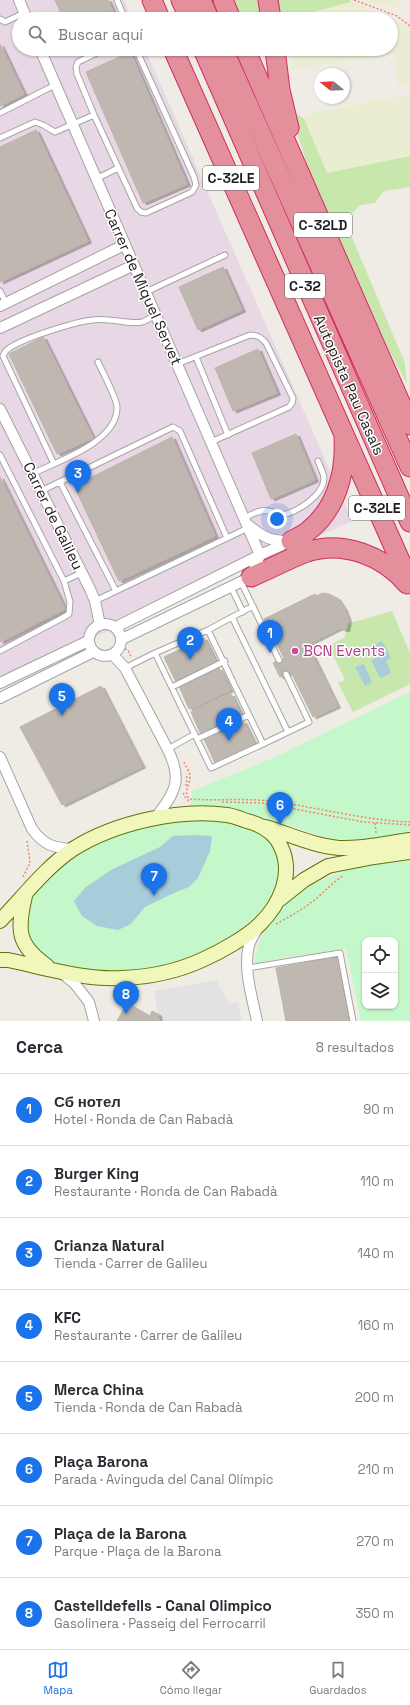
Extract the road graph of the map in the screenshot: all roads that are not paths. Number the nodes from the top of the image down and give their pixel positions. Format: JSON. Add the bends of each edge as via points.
{"nodes":[{"id":1,"x":19,"y":0,"type":"edge"},
{"id":2,"x":117,"y":0,"type":"edge"},
{"id":3,"x":152,"y":0,"type":"edge"},
{"id":4,"x":181,"y":0,"type":"edge"},
{"id":5,"x":202,"y":0,"type":"edge"},
{"id":6,"x":223,"y":0,"type":"edge"},
{"id":7,"x":268,"y":0,"type":"edge"},
{"id":8,"x":24,"y":12,"type":"edge"},
{"id":9,"x":122,"y":12,"type":"edge"},
{"id":10,"x":157,"y":12,"type":"edge"},
{"id":11,"x":187,"y":12,"type":"edge"},
{"id":12,"x":206,"y":12,"type":"edge"},
{"id":13,"x":228,"y":12,"type":"edge"},
{"id":14,"x":270,"y":12,"type":"edge"},
{"id":15,"x":0,"y":19,"type":"edge"},
{"id":16,"x":12,"y":20,"type":"edge"},
{"id":17,"x":43,"y":56,"type":"edge"},
{"id":18,"x":90,"y":56,"type":"edge"},
{"id":19,"x":139,"y":56,"type":"edge"},
{"id":20,"x":177,"y":56,"type":"edge"},
{"id":21,"x":206,"y":56,"type":"edge"},
{"id":22,"x":226,"y":56,"type":"edge"},
{"id":23,"x":248,"y":56,"type":"edge"},
{"id":24,"x":276,"y":56,"type":"edge"},
{"id":25,"x":55,"y":85,"type":"junction"},
{"id":26,"x":0,"y":113,"type":"edge"},
{"id":27,"x":94,"y":115,"type":"junction"},
{"id":28,"x":72,"y":125,"type":"junction"},
{"id":29,"x":0,"y":138,"type":"edge"},
{"id":30,"x":297,"y":167,"type":"junction"},
{"id":31,"x":118,"y":168,"type":"junction"},
{"id":32,"x":96,"y":179,"type":"junction"},
{"id":33,"x":124,"y":245,"type":"junction"},
{"id":34,"x":225,"y":255,"type":"dead end"},
{"id":35,"x":134,"y":265,"type":"junction"},
{"id":36,"x":0,"y":292,"type":"edge"},
{"id":37,"x":146,"y":292,"type":"junction"},
{"id":38,"x":3,"y":304,"type":"edge"},
{"id":39,"x":156,"y":315,"type":"junction"},
{"id":40,"x":0,"y":328,"type":"edge"},
{"id":41,"x":196,"y":357,"type":"junction"},
{"id":42,"x":98,"y":362,"type":"dead end"},
{"id":43,"x":177,"y":364,"type":"junction"},
{"id":44,"x":0,"y":409,"type":"edge"},
{"id":45,"x":410,"y":425,"type":"edge"},
{"id":46,"x":344,"y":433,"type":"junction"},
{"id":47,"x":228,"y":435,"type":"junction"},
{"id":48,"x":211,"y":442,"type":"junction"},
{"id":49,"x":0,"y":454,"type":"edge"},
{"id":50,"x":318,"y":462,"type":"dead end"},
{"id":51,"x":54,"y":464,"type":"junction"},
{"id":52,"x":410,"y":467,"type":"edge"},
{"id":53,"x":32,"y":474,"type":"junction"},
{"id":54,"x":60,"y":482,"type":"junction"},
{"id":55,"x":41,"y":491,"type":"junction"},
{"id":56,"x":410,"y":522,"type":"edge"},
{"id":57,"x":247,"y":523,"type":"junction"},
{"id":58,"x":227,"y":538,"type":"junction"},
{"id":59,"x":291,"y":541,"type":"junction"},
{"id":60,"x":260,"y":555,"type":"junction"},
{"id":61,"x":81,"y":572,"type":"junction"},
{"id":62,"x":246,"y":580,"type":"junction"},
{"id":63,"x":64,"y":581,"type":"junction"},
{"id":64,"x":410,"y":582,"type":"edge"},
{"id":65,"x":231,"y":587,"type":"junction"},
{"id":66,"x":410,"y":587,"type":"edge"},
{"id":67,"x":116,"y":591,"type":"junction"},
{"id":68,"x":95,"y":601,"type":"junction"},
{"id":69,"x":253,"y":606,"type":"junction"},
{"id":70,"x":243,"y":612,"type":"junction"},
{"id":71,"x":232,"y":617,"type":"junction"},
{"id":72,"x":100,"y":624,"type":"junction"},
{"id":73,"x":116,"y":627,"type":"junction"},
{"id":74,"x":208,"y":630,"type":"junction"},
{"id":75,"x":122,"y":639,"type":"junction"},
{"id":76,"x":88,"y":641,"type":"junction"},
{"id":77,"x":0,"y":651,"type":"edge"},
{"id":78,"x":93,"y":652,"type":"junction"},
{"id":79,"x":155,"y":653,"type":"junction"},
{"id":80,"x":113,"y":655,"type":"junction"},
{"id":81,"x":279,"y":660,"type":"dead end"},
{"id":82,"x":225,"y":661,"type":"junction"},
{"id":83,"x":124,"y":668,"type":"junction"},
{"id":84,"x":286,"y":674,"type":"dead end"},
{"id":85,"x":0,"y":683,"type":"edge"},
{"id":86,"x":172,"y":686,"type":"junction"},
{"id":87,"x":0,"y":698,"type":"edge"},
{"id":88,"x":249,"y":715,"type":"junction"},
{"id":89,"x":288,"y":732,"type":"junction"},
{"id":90,"x":196,"y":737,"type":"junction"},
{"id":91,"x":263,"y":744,"type":"junction"},
{"id":92,"x":170,"y":753,"type":"junction"},
{"id":93,"x":0,"y":757,"type":"edge"},
{"id":94,"x":155,"y":818,"type":"junction"},
{"id":95,"x":265,"y":827,"type":"junction"},
{"id":96,"x":410,"y":840,"type":"edge"},
{"id":97,"x":73,"y":849,"type":"junction"},
{"id":98,"x":410,"y":852,"type":"edge"},
{"id":99,"x":26,"y":894,"type":"junction"},
{"id":100,"x":277,"y":901,"type":"junction"},
{"id":101,"x":0,"y":921,"type":"edge"},
{"id":102,"x":266,"y":925,"type":"junction"},
{"id":103,"x":0,"y":960,"type":"edge"},
{"id":104,"x":248,"y":968,"type":"junction"},
{"id":105,"x":56,"y":970,"type":"junction"},
{"id":106,"x":94,"y":1021,"type":"edge"},
{"id":107,"x":257,"y":1021,"type":"edge"},
{"id":108,"x":353,"y":1021,"type":"edge"}],
"edges":[{"from":1,"to":8,"type":"street"},
{"from":2,"to":9,"type":"lane"},
{"from":3,"to":10,"type":"highway"},
{"from":4,"to":11,"type":"highway"},
{"from":5,"to":12,"type":"highway"},
{"from":6,"to":13,"type":"highway"},
{"from":7,"to":14,"type":"highway"},
{"from":15,"to":16,"type":"lane","via":[[5,22]]},
{"from":17,"to":25,"type":"street","name":"Carrer de Miquel Servet"},
{"from":18,"to":27,"type":"lane","via":[[78,62],[76,67]]},
{"from":19,"to":31,"type":"lane","via":[[196,185],[192,192],[141,212]]},
{"from":20,"to":46,"type":"highway","number":"C-32LE"},
{"from":21,"to":56,"type":"highway","name":"Autopista Pau Casals","number":"C-32"},
{"from":22,"to":52,"type":"highway","name":"Autopista Pau Casals","number":"C-32"},
{"from":23,"to":30,"type":"highway","number":"C-32LD"},
{"from":24,"to":30,"type":"highway","via":[[280,90]]},
{"from":25,"to":26,"type":"lane"},
{"from":25,"to":28,"type":"street","name":"Carrer de Miquel Servet"},
{"from":27,"to":28,"type":"lane"},
{"from":27,"to":31,"type":"lane"},
{"from":28,"to":29,"type":"lane","via":[[55,132],[35,122]]},
{"from":28,"to":32,"type":"street","name":"Carrer de Miquel Servet"},
{"from":30,"to":45,"type":"highway","number":"C-32LD"},
{"from":31,"to":32,"type":"lane"},
{"from":32,"to":33,"type":"street","name":"Carrer de Miquel Servet"},
{"from":33,"to":35,"type":"street","name":"Carrer de Miquel Servet"},
{"from":33,"to":38,"type":"street"},
{"from":34,"to":37,"type":"lane"},
{"from":35,"to":37,"type":"street","name":"Carrer de Miquel Servet"},
{"from":35,"to":40,"type":"street"},
{"from":36,"to":38,"type":"lane"},
{"from":37,"to":39,"type":"street","name":"Carrer de Miquel Servet"},
{"from":39,"to":43,"type":"street","name":"Carrer de Miquel Servet"},
{"from":39,"to":51,"type":"lane","via":[[142,322],[91,320],[43,333],[4,352]]},
{"from":41,"to":43,"type":"lane"},
{"from":41,"to":47,"type":"lane"},
{"from":41,"to":47,"type":"lane","via":[[255,335],[266,343],[293,398],[289,407]]},
{"from":42,"to":51,"type":"lane","via":[[117,406],[115,419],[108,432],[96,443]]},
{"from":43,"to":48,"type":"street","name":"Carrer de Miquel Servet"},
{"from":44,"to":53,"type":"street","name":"Carrer de Galileu"},
{"from":46,"to":59,"type":"highway","via":[[341,482],[328,509],[308,532]]},
{"from":46,"to":64,"type":"highway","number":"C-32LE"},
{"from":47,"to":48,"type":"lane"},
{"from":48,"to":57,"type":"street","name":"Carrer de Miquel Servet"},
{"from":49,"to":63,"type":"lane"},
{"from":50,"to":57,"type":"lane","via":[[324,480],[311,500],[288,513],[262,511]]},
{"from":51,"to":53,"type":"lane"},
{"from":53,"to":55,"type":"street","name":"Carrer de Galileu"},
{"from":54,"to":55,"type":"lane"},
{"from":54,"to":58,"type":"lane","via":[[173,427],[177,428]]},
{"from":54,"to":67,"type":"lane"},
{"from":55,"to":61,"type":"street","name":"Carrer de Galileu"},
{"from":57,"to":58,"type":"lane"},
{"from":57,"to":59,"type":"street","via":[[272,541]]},
{"from":57,"to":60,"type":"street","name":"Carrer de Miquel Servet"},
{"from":58,"to":67,"type":"lane"},
{"from":59,"to":60,"type":"street"},
{"from":60,"to":62,"type":"street"},
{"from":60,"to":73,"type":"street"},
{"from":61,"to":63,"type":"lane"},
{"from":61,"to":68,"type":"street","name":"Carrer de Galileu"},
{"from":62,"to":65,"type":"street"},
{"from":62,"to":66,"type":"highway","via":[[309,552],[338,548],[370,556],[392,570]]},
{"from":62,"to":69,"type":"lane"},
{"from":63,"to":77,"type":"lane","via":[[70,602],[69,614]]},
{"from":65,"to":70,"type":"lane"},
{"from":65,"to":75,"type":"street"},
{"from":67,"to":68,"type":"lane"},
{"from":68,"to":72,"type":"street","name":"Carrer de Galileu"},
{"from":69,"to":70,"type":"lane"},
{"from":69,"to":81,"type":"lane"},
{"from":70,"to":71,"type":"lane"},
{"from":71,"to":74,"type":"lane"},
{"from":71,"to":89,"type":"lane"},
{"from":72,"to":73,"type":"street","via":[[109,623]]},
{"from":72,"to":76,"type":"street","via":[[90,632]]},
{"from":73,"to":75,"type":"street"},
{"from":74,"to":79,"type":"lane"},
{"from":74,"to":82,"type":"lane"},
{"from":75,"to":80,"type":"street","via":[[120,647]]},
{"from":76,"to":78,"type":"street"},
{"from":76,"to":85,"type":"street"},
{"from":78,"to":80,"type":"street","via":[[101,656]]},
{"from":78,"to":87,"type":"street"},
{"from":79,"to":83,"type":"lane"},
{"from":79,"to":86,"type":"lane"},
{"from":80,"to":83,"type":"street"},
{"from":82,"to":86,"type":"lane"},
{"from":82,"to":88,"type":"lane"},
{"from":83,"to":92,"type":"street"},
{"from":84,"to":89,"type":"lane","via":[[309,722]]},
{"from":86,"to":90,"type":"lane"},
{"from":88,"to":90,"type":"lane"},
{"from":88,"to":91,"type":"lane"},
{"from":89,"to":91,"type":"lane"},
{"from":90,"to":91,"type":"lane","via":[[211,768]]},
{"from":90,"to":92,"type":"lane"},
{"from":92,"to":94,"type":"street","via":[[177,777],[170,799]]},
{"from":93,"to":97,"type":"street","via":[[31,826],[39,838],[48,845]]},
{"from":94,"to":95,"type":"street","via":[[192,814],[228,815]]},
{"from":94,"to":97,"type":"street","via":[[108,831]]},
{"from":95,"to":96,"type":"street","via":[[339,848]]},
{"from":95,"to":100,"type":"street","via":[[281,845],[286,858],[285,884]]},
{"from":97,"to":99,"type":"street","via":[[45,873]]},
{"from":98,"to":100,"type":"street","via":[[328,866],[304,880]]},
{"from":99,"to":101,"type":"street"},
{"from":99,"to":105,"type":"street","via":[[20,922],[24,944],[30,953]]},
{"from":100,"to":102,"type":"street"},
{"from":102,"to":104,"type":"street","via":[[250,944]]},
{"from":102,"to":105,"type":"street","via":[[202,960],[159,974],[122,978],[83,976]]},
{"from":103,"to":105,"type":"street"},
{"from":104,"to":107,"type":"street"},
{"from":104,"to":108,"type":"lane","via":[[340,953]]},
{"from":105,"to":106,"type":"street","via":[[75,984],[89,1002]]}]}
